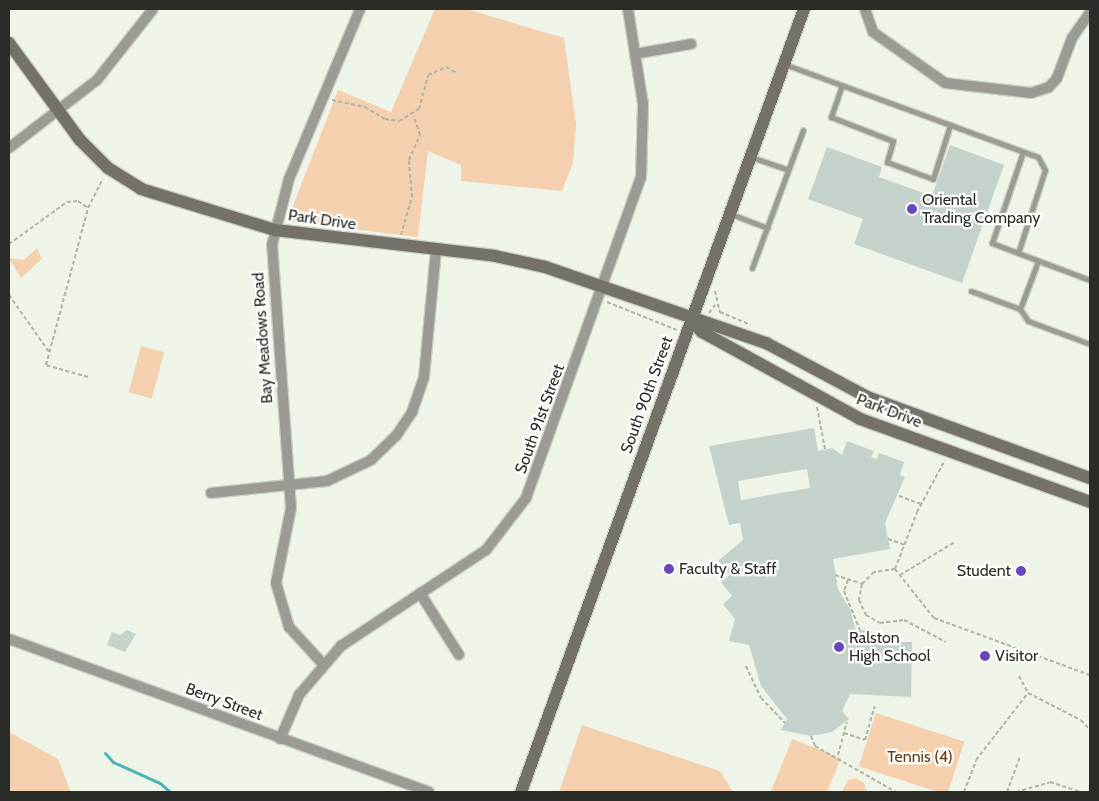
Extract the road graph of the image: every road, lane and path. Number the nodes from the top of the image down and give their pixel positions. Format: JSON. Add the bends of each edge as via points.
{"nodes":[{"id":1,"x":153,"y":9,"type":"edge"},
{"id":2,"x":360,"y":9,"type":"edge"},
{"id":3,"x":628,"y":9,"type":"edge"},
{"id":4,"x":804,"y":9,"type":"edge"},
{"id":5,"x":865,"y":9,"type":"edge"},
{"id":6,"x":1090,"y":12,"type":"edge"},
{"id":7,"x":9,"y":43,"type":"edge"},
{"id":8,"x":691,"y":44,"type":"dead end"},
{"id":9,"x":635,"y":54,"type":"junction"},
{"id":10,"x":784,"y":64,"type":"junction"},
{"id":11,"x":458,"y":73,"type":"dead end"},
{"id":12,"x":842,"y":85,"type":"junction"},
{"id":13,"x":331,"y":100,"type":"dead end"},
{"id":14,"x":59,"y":112,"type":"junction"},
{"id":15,"x":414,"y":116,"type":"junction"},
{"id":16,"x":950,"y":125,"type":"junction"},
{"id":17,"x":803,"y":130,"type":"dead end"},
{"id":18,"x":9,"y":148,"type":"edge"},
{"id":19,"x":1023,"y":152,"type":"junction"},
{"id":20,"x":751,"y":157,"type":"junction"},
{"id":21,"x":788,"y":170,"type":"junction"},
{"id":22,"x":103,"y":178,"type":"dead end"},
{"id":23,"x":88,"y":208,"type":"junction"},
{"id":24,"x":730,"y":214,"type":"junction"},
{"id":25,"x":767,"y":228,"type":"junction"},
{"id":26,"x":275,"y":230,"type":"junction"},
{"id":27,"x":401,"y":236,"type":"dead end"},
{"id":28,"x":9,"y":244,"type":"edge"},
{"id":29,"x":436,"y":250,"type":"junction"},
{"id":30,"x":1018,"y":253,"type":"junction"},
{"id":31,"x":1038,"y":260,"type":"junction"},
{"id":32,"x":752,"y":268,"type":"dead end"},
{"id":33,"x":1090,"y":280,"type":"edge"},
{"id":34,"x":604,"y":288,"type":"junction"},
{"id":35,"x":972,"y":291,"type":"dead end"},
{"id":36,"x":9,"y":295,"type":"edge"},
{"id":37,"x":607,"y":302,"type":"dead end"},
{"id":38,"x":715,"y":305,"type":"dead end"},
{"id":39,"x":1020,"y":310,"type":"junction"},
{"id":40,"x":692,"y":321,"type":"junction"},
{"id":41,"x":758,"y":328,"type":"dead end"},
{"id":42,"x":676,"y":329,"type":"dead end"},
{"id":43,"x":1090,"y":344,"type":"edge"},
{"id":44,"x":49,"y":352,"type":"junction"},
{"id":45,"x":88,"y":377,"type":"dead end"},
{"id":46,"x":816,"y":405,"type":"dead end"},
{"id":47,"x":825,"y":448,"type":"dead end"},
{"id":48,"x":946,"y":458,"type":"dead end"},
{"id":49,"x":1090,"y":478,"type":"edge"},
{"id":50,"x":290,"y":486,"type":"junction"},
{"id":51,"x":211,"y":493,"type":"dead end"},
{"id":52,"x":899,"y":496,"type":"dead end"},
{"id":53,"x":1090,"y":502,"type":"edge"},
{"id":54,"x":921,"y":504,"type":"junction"},
{"id":55,"x":888,"y":539,"type":"dead end"},
{"id":56,"x":955,"y":542,"type":"dead end"},
{"id":57,"x":904,"y":546,"type":"junction"},
{"id":58,"x":895,"y":569,"type":"junction"},
{"id":59,"x":836,"y":575,"type":"dead end"},
{"id":60,"x":900,"y":575,"type":"junction"},
{"id":61,"x":848,"y":580,"type":"junction"},
{"id":62,"x":862,"y":584,"type":"junction"},
{"id":63,"x":420,"y":593,"type":"junction"},
{"id":64,"x":860,"y":630,"type":"dead end"},
{"id":65,"x":9,"y":639,"type":"edge"},
{"id":66,"x":946,"y":642,"type":"dead end"},
{"id":67,"x":459,"y":655,"type":"dead end"},
{"id":68,"x":323,"y":664,"type":"junction"},
{"id":69,"x":746,"y":666,"type":"dead end"},
{"id":70,"x":1090,"y":675,"type":"edge"},
{"id":71,"x":1019,"y":676,"type":"dead end"},
{"id":72,"x":1028,"y":693,"type":"junction"},
{"id":73,"x":875,"y":706,"type":"dead end"},
{"id":74,"x":847,"y":722,"type":"dead end"},
{"id":75,"x":785,"y":723,"type":"dead end"},
{"id":76,"x":1090,"y":730,"type":"edge"},
{"id":77,"x":844,"y":733,"type":"junction"},
{"id":78,"x":811,"y":736,"type":"dead end"},
{"id":79,"x":280,"y":739,"type":"junction"},
{"id":80,"x":838,"y":755,"type":"junction"},
{"id":81,"x":1020,"y":756,"type":"dead end"},
{"id":82,"x":429,"y":792,"type":"edge"},
{"id":83,"x":521,"y":792,"type":"edge"},
{"id":84,"x":896,"y":792,"type":"edge"},
{"id":85,"x":964,"y":792,"type":"edge"},
{"id":86,"x":1007,"y":792,"type":"edge"},
{"id":87,"x":1016,"y":792,"type":"edge"},
{"id":88,"x":1080,"y":792,"type":"edge"}],
"edges":[{"from":1,"to":14,"type":"street","via":[[120,55]]},
{"from":2,"to":26,"type":"street","name":"Bay Meadows Road","via":[[288,179]]},
{"from":3,"to":9,"type":"street","name":"South 91st Street"},
{"from":4,"to":10,"type":"street","name":"South 90th Street"},
{"from":5,"to":6,"type":"street","via":[[872,32],[945,83],[1031,93],[1049,87],[1057,78],[1072,38]]},
{"from":7,"to":14,"type":"street","name":"Park Drive"},
{"from":8,"to":9,"type":"street"},
{"from":9,"to":34,"type":"street","name":"South 91st Street","via":[[645,128],[641,177]]},
{"from":10,"to":12,"type":"lane"},
{"from":10,"to":20,"type":"street","name":"South 90th Street"},
{"from":11,"to":15,"type":"path","via":[[446,67],[428,75],[422,103]]},
{"from":12,"to":16,"type":"lane"},
{"from":12,"to":16,"type":"lane","via":[[830,117],[893,141],[886,162],[933,179]]},
{"from":13,"to":15,"type":"path","via":[[365,107],[392,121]]},
{"from":14,"to":18,"type":"street"},
{"from":14,"to":26,"type":"street","name":"Park Drive","via":[[99,161],[134,185]]},
{"from":15,"to":27,"type":"path","via":[[420,135],[409,160],[412,197]]},
{"from":16,"to":19,"type":"lane"},
{"from":17,"to":21,"type":"lane"},
{"from":19,"to":30,"type":"lane","via":[[1038,157],[1045,170]]},
{"from":19,"to":30,"type":"lane","via":[[992,243]]},
{"from":20,"to":21,"type":"lane"},
{"from":20,"to":24,"type":"street","name":"South 90th Street"},
{"from":21,"to":25,"type":"lane"},
{"from":22,"to":23,"type":"path"},
{"from":23,"to":28,"type":"path","via":[[78,201],[67,202]]},
{"from":23,"to":44,"type":"path"},
{"from":24,"to":25,"type":"lane"},
{"from":24,"to":40,"type":"street","name":"South 90th Street"},
{"from":25,"to":32,"type":"lane"},
{"from":26,"to":29,"type":"street","name":"Park Drive"},
{"from":26,"to":50,"type":"street","name":"Bay Meadows Road","via":[[272,277]]},
{"from":29,"to":34,"type":"street","name":"Park Drive","via":[[520,260]]},
{"from":29,"to":50,"type":"street","via":[[424,377],[406,422],[384,448],[357,468],[327,481]]},
{"from":30,"to":31,"type":"lane"},
{"from":31,"to":33,"type":"lane"},
{"from":31,"to":39,"type":"lane"},
{"from":34,"to":40,"type":"street","name":"Park Drive"},
{"from":34,"to":63,"type":"street","name":"South 91st Street","via":[[519,511],[486,550]]},
{"from":35,"to":39,"type":"lane"},
{"from":36,"to":44,"type":"path"},
{"from":37,"to":42,"type":"path"},
{"from":38,"to":41,"type":"path","via":[[728,316]]},
{"from":39,"to":43,"type":"lane","via":[[1028,321]]},
{"from":40,"to":49,"type":"street","name":"Park Drive","via":[[766,343],[876,400]]},
{"from":40,"to":53,"type":"street","name":"Park Drive","via":[[702,332],[860,419]]},
{"from":40,"to":83,"type":"street","name":"South 90th Street"},
{"from":44,"to":45,"type":"path","via":[[46,365]]},
{"from":46,"to":47,"type":"path"},
{"from":48,"to":54,"type":"path"},
{"from":50,"to":51,"type":"street"},
{"from":50,"to":68,"type":"street","name":"Bay Meadows Road","via":[[290,520],[276,571],[278,600],[293,633]]},
{"from":52,"to":54,"type":"path"},
{"from":54,"to":57,"type":"path"},
{"from":55,"to":57,"type":"path"},
{"from":56,"to":60,"type":"path"},
{"from":57,"to":58,"type":"path"},
{"from":58,"to":60,"type":"path"},
{"from":58,"to":62,"type":"path","via":[[874,572]]},
{"from":59,"to":61,"type":"path"},
{"from":60,"to":70,"type":"path","via":[[934,618]]},
{"from":61,"to":62,"type":"path"},
{"from":61,"to":64,"type":"path","via":[[844,591]]},
{"from":62,"to":66,"type":"path","via":[[862,608],[873,620],[886,624],[904,620]]},
{"from":63,"to":67,"type":"street"},
{"from":63,"to":68,"type":"street","name":"South 91st Street","via":[[353,636]]},
{"from":65,"to":79,"type":"street","name":"Berry Street"},
{"from":68,"to":79,"type":"street","name":"South 91st Street","via":[[299,695]]},
{"from":69,"to":75,"type":"path","via":[[761,698]]},
{"from":71,"to":72,"type":"path"},
{"from":72,"to":76,"type":"path","via":[[1081,720]]},
{"from":72,"to":85,"type":"path","via":[[976,760]]},
{"from":73,"to":77,"type":"path","via":[[865,740]]},
{"from":74,"to":77,"type":"path"},
{"from":77,"to":80,"type":"path"},
{"from":78,"to":80,"type":"path","via":[[815,746]]},
{"from":79,"to":82,"type":"street","name":"Berry Street"},
{"from":80,"to":84,"type":"path"},
{"from":81,"to":86,"type":"path"},
{"from":87,"to":88,"type":"path","via":[[1050,782]]}]}
